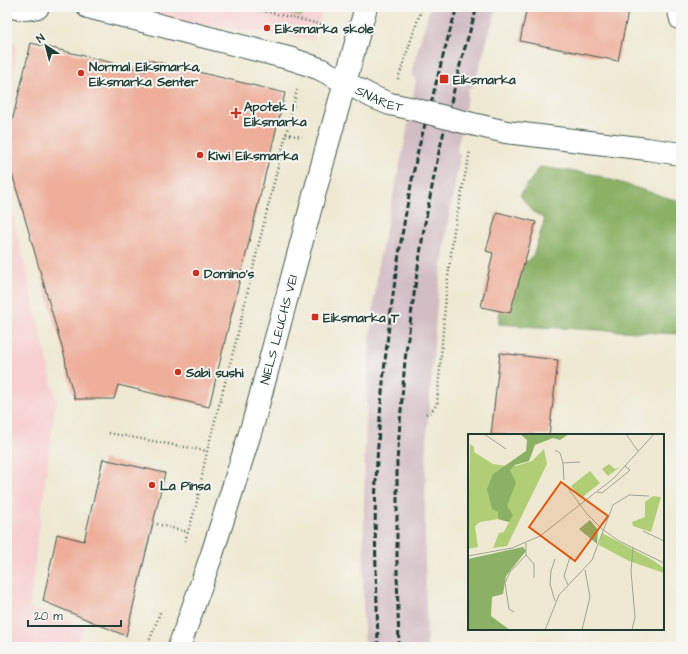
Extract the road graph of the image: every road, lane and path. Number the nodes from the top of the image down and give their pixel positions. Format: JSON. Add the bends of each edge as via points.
{"nodes":[{"id":1,"x":13,"y":7,"type":"edge"},
{"id":2,"x":38,"y":7,"type":"edge"},
{"id":3,"x":88,"y":7,"type":"edge"},
{"id":4,"x":246,"y":7,"type":"edge"},
{"id":5,"x":366,"y":7,"type":"edge"},
{"id":6,"x":422,"y":7,"type":"edge"},
{"id":7,"x":678,"y":7,"type":"edge"},
{"id":8,"x":681,"y":19,"type":"edge"},
{"id":9,"x":335,"y":28,"type":"dead end"},
{"id":10,"x":398,"y":79,"type":"dead end"},
{"id":11,"x":344,"y":82,"type":"junction"},
{"id":12,"x":298,"y":86,"type":"dead end"},
{"id":13,"x":286,"y":134,"type":"junction"},
{"id":14,"x":304,"y":137,"type":"dead end"},
{"id":15,"x":471,"y":150,"type":"dead end"},
{"id":16,"x":681,"y":154,"type":"edge"},
{"id":17,"x":426,"y":414,"type":"dead end"},
{"id":18,"x":109,"y":432,"type":"dead end"},
{"id":19,"x":207,"y":451,"type":"junction"},
{"id":20,"x":157,"y":524,"type":"dead end"},
{"id":21,"x":188,"y":532,"type":"junction"},
{"id":22,"x":184,"y":545,"type":"dead end"},
{"id":23,"x":163,"y":606,"type":"dead end"},
{"id":24,"x":147,"y":647,"type":"edge"},
{"id":25,"x":179,"y":647,"type":"edge"}],
"edges":[{"from":1,"to":2,"type":"street","via":[[29,10]]},
{"from":3,"to":11,"type":"street","name":"SNARET","via":[[292,59],[320,69]]},
{"from":4,"to":9,"type":"path"},
{"from":5,"to":11,"type":"street","name":"NIELS LEUCHS VEI"},
{"from":6,"to":10,"type":"path"},
{"from":7,"to":8,"type":"street"},
{"from":11,"to":16,"type":"street","name":"SNARET","bridge":true,"via":[[390,104],[506,132]]},
{"from":11,"to":25,"type":"street","name":"NIELS LEUCHS VEI","via":[[254,420],[212,554]]},
{"from":12,"to":13,"type":"path"},
{"from":13,"to":14,"type":"path"},
{"from":13,"to":19,"type":"path"},
{"from":15,"to":17,"type":"path","via":[[454,230],[437,404]]},
{"from":18,"to":19,"type":"path"},
{"from":19,"to":21,"type":"path"},
{"from":20,"to":21,"type":"path"},
{"from":21,"to":22,"type":"path"},
{"from":23,"to":24,"type":"path"}]}
